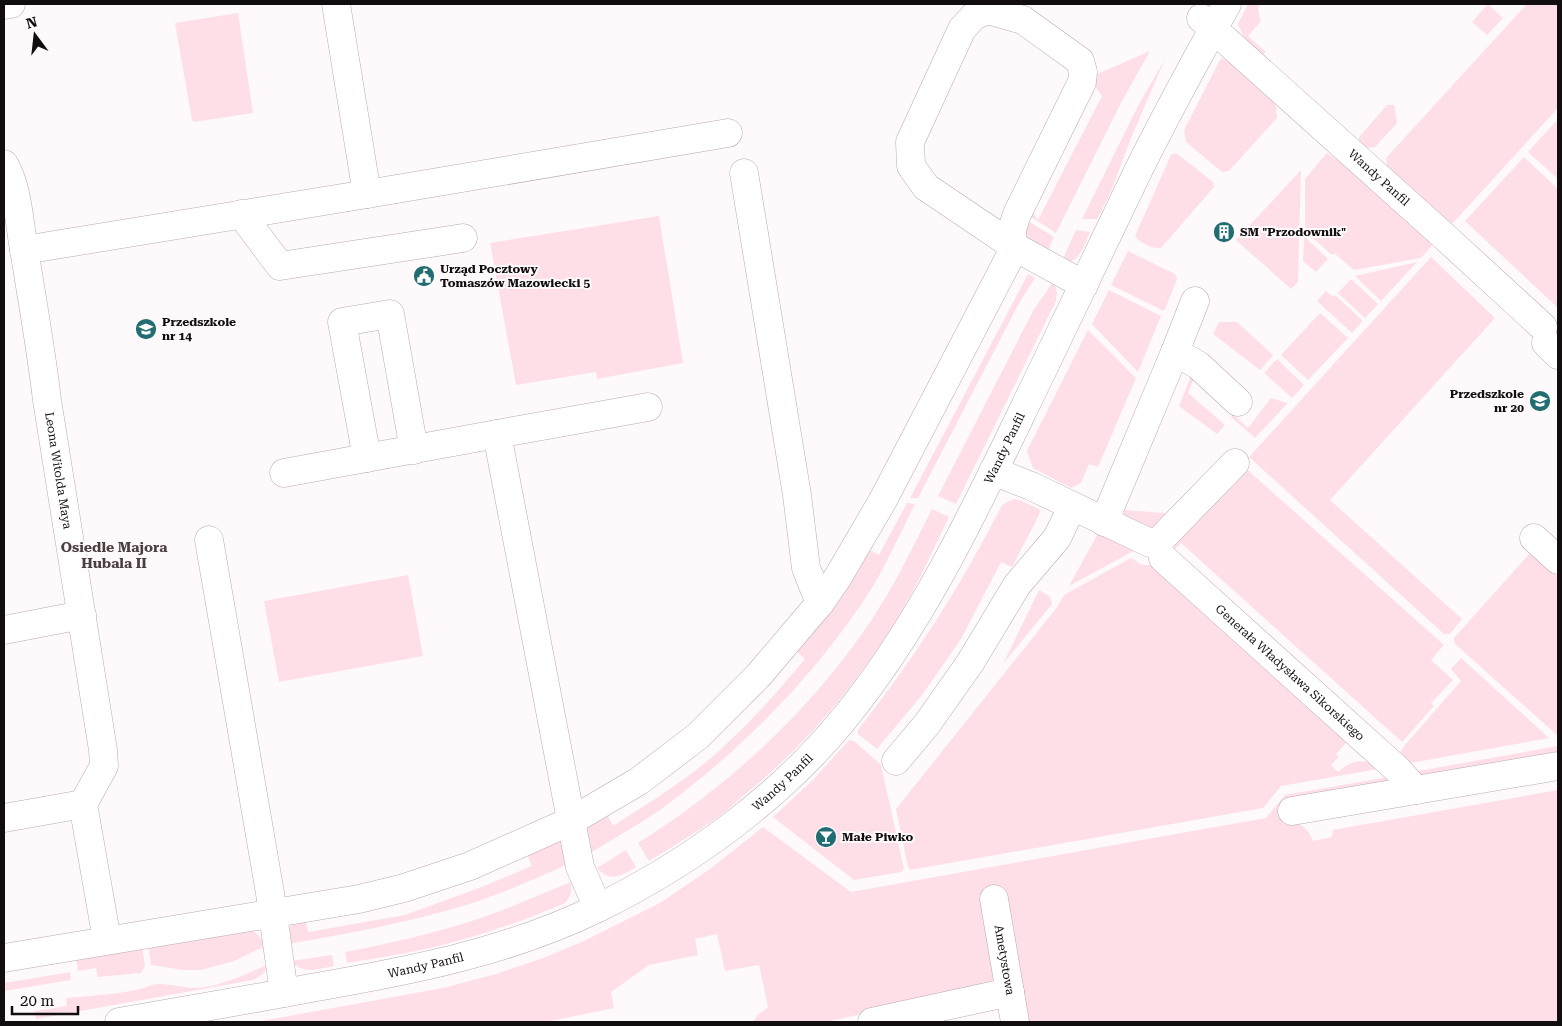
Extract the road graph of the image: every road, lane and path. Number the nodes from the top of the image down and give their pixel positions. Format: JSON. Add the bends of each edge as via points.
{"nodes":[{"id":1,"x":11,"y":4,"type":"edge"},
{"id":2,"x":336,"y":4,"type":"edge"},
{"id":3,"x":1227,"y":4,"type":"edge"},
{"id":4,"x":4,"y":5,"type":"edge"},
{"id":5,"x":1207,"y":16,"type":"edge"},
{"id":6,"x":728,"y":133,"type":"dead end"},
{"id":7,"x":4,"y":164,"type":"edge"},
{"id":8,"x":744,"y":173,"type":"dead end"},
{"id":9,"x":367,"y":194,"type":"junction"},
{"id":10,"x":241,"y":214,"type":"junction"},
{"id":11,"x":464,"y":238,"type":"dead end"},
{"id":12,"x":1015,"y":247,"type":"junction"},
{"id":13,"x":24,"y":250,"type":"junction"},
{"id":14,"x":1084,"y":285,"type":"junction"},
{"id":15,"x":1195,"y":301,"type":"dead end"},
{"id":16,"x":1549,"y":342,"type":"edge"},
{"id":17,"x":1175,"y":352,"type":"junction"},
{"id":18,"x":1238,"y":402,"type":"dead end"},
{"id":19,"x":648,"y":407,"type":"dead end"},
{"id":20,"x":497,"y":434,"type":"junction"},
{"id":21,"x":414,"y":450,"type":"junction"},
{"id":22,"x":367,"y":458,"type":"junction"},
{"id":23,"x":1235,"y":462,"type":"dead end"},
{"id":24,"x":993,"y":471,"type":"junction"},
{"id":25,"x":284,"y":473,"type":"dead end"},
{"id":26,"x":1072,"y":507,"type":"junction"},
{"id":27,"x":1104,"y":522,"type":"junction"},
{"id":28,"x":1534,"y":538,"type":"dead end"},
{"id":29,"x":209,"y":540,"type":"dead end"},
{"id":30,"x":1163,"y":558,"type":"dead end"},
{"id":31,"x":1558,"y":560,"type":"edge"},
{"id":32,"x":820,"y":602,"type":"junction"},
{"id":33,"x":82,"y":615,"type":"junction"},
{"id":34,"x":4,"y":630,"type":"edge"},
{"id":35,"x":896,"y":761,"type":"dead end"},
{"id":36,"x":1558,"y":766,"type":"edge"},
{"id":37,"x":1416,"y":790,"type":"junction"},
{"id":38,"x":83,"y":804,"type":"junction"},
{"id":39,"x":1292,"y":811,"type":"dead end"},
{"id":40,"x":4,"y":818,"type":"edge"},
{"id":41,"x":571,"y":821,"type":"junction"},
{"id":42,"x":994,"y":899,"type":"dead end"},
{"id":43,"x":598,"y":908,"type":"junction"},
{"id":44,"x":272,"y":913,"type":"junction"},
{"id":45,"x":107,"y":940,"type":"junction"},
{"id":46,"x":4,"y":958,"type":"edge"},
{"id":47,"x":1010,"y":992,"type":"junction"},
{"id":48,"x":284,"y":993,"type":"junction"},
{"id":49,"x":119,"y":1022,"type":"edge"},
{"id":50,"x":872,"y":1022,"type":"edge"},
{"id":51,"x":1015,"y":1022,"type":"edge"}],
"edges":[{"from":1,"to":4,"type":"street"},
{"from":2,"to":9,"type":"street"},
{"from":3,"to":5,"type":"street","name":"Wandy Panfil"},
{"from":5,"to":14,"type":"street","name":"Wandy Panfil"},
{"from":5,"to":16,"type":"street","name":"Wandy Panfil","via":[[1438,231]]},
{"from":6,"to":9,"type":"street"},
{"from":7,"to":13,"type":"street","name":"Leona Witolda Maya","via":[[10,175]]},
{"from":8,"to":32,"type":"street","via":[[806,568]]},
{"from":9,"to":10,"type":"street"},
{"from":10,"to":11,"type":"street","via":[[280,266]]},
{"from":10,"to":13,"type":"street"},
{"from":12,"to":12,"type":"street","via":[[926,187],[911,166],[910,142],[962,29],[974,16],[988,10],[1023,20],[1080,61],[1083,72],[1082,82],[1018,212],[1011,231]]},
{"from":12,"to":14,"type":"street"},
{"from":12,"to":32,"type":"street","via":[[883,500]]},
{"from":13,"to":33,"type":"street","name":"Leona Witolda Maya"},
{"from":14,"to":24,"type":"street","name":"Wandy Panfil"},
{"from":15,"to":17,"type":"street"},
{"from":17,"to":18,"type":"street","via":[[1198,365]]},
{"from":17,"to":27,"type":"street"},
{"from":19,"to":20,"type":"street"},
{"from":20,"to":21,"type":"street"},
{"from":20,"to":41,"type":"street"},
{"from":21,"to":22,"type":"street"},
{"from":21,"to":22,"type":"street","via":[[390,314],[342,322]]},
{"from":22,"to":25,"type":"street"},
{"from":23,"to":27,"type":"street","via":[[1157,543],[1150,543]]},
{"from":24,"to":26,"type":"street"},
{"from":24,"to":43,"type":"street","name":"Wandy Panfil","via":[[927,598],[884,665],[843,720],[754,808],[652,879]]},
{"from":26,"to":27,"type":"street"},
{"from":26,"to":35,"type":"street","via":[[1057,538],[1017,585],[970,664]]},
{"from":28,"to":31,"type":"street"},
{"from":29,"to":44,"type":"street"},
{"from":30,"to":37,"type":"street","name":"Generała Władysława Sikorskiego","via":[[1398,770]]},
{"from":32,"to":41,"type":"street","via":[[758,676],[698,736],[639,781]]},
{"from":33,"to":34,"type":"street"},
{"from":33,"to":38,"type":"street","name":"Leona Witolda Maya","via":[[104,766]]},
{"from":36,"to":37,"type":"street"},
{"from":37,"to":39,"type":"street"},
{"from":38,"to":40,"type":"street"},
{"from":38,"to":45,"type":"street"},
{"from":41,"to":43,"type":"street","via":[[580,867]]},
{"from":41,"to":44,"type":"street","via":[[432,880],[359,899]]},
{"from":42,"to":47,"type":"street","name":"Ametystowa"},
{"from":43,"to":48,"type":"street","name":"Wandy Panfil","via":[[507,944],[436,964]]},
{"from":44,"to":45,"type":"street"},
{"from":44,"to":48,"type":"street"},
{"from":45,"to":46,"type":"street"},
{"from":47,"to":50,"type":"street"},
{"from":47,"to":51,"type":"street","name":"Ametystowa"},
{"from":48,"to":49,"type":"street","name":"Wandy Panfil"}]}
